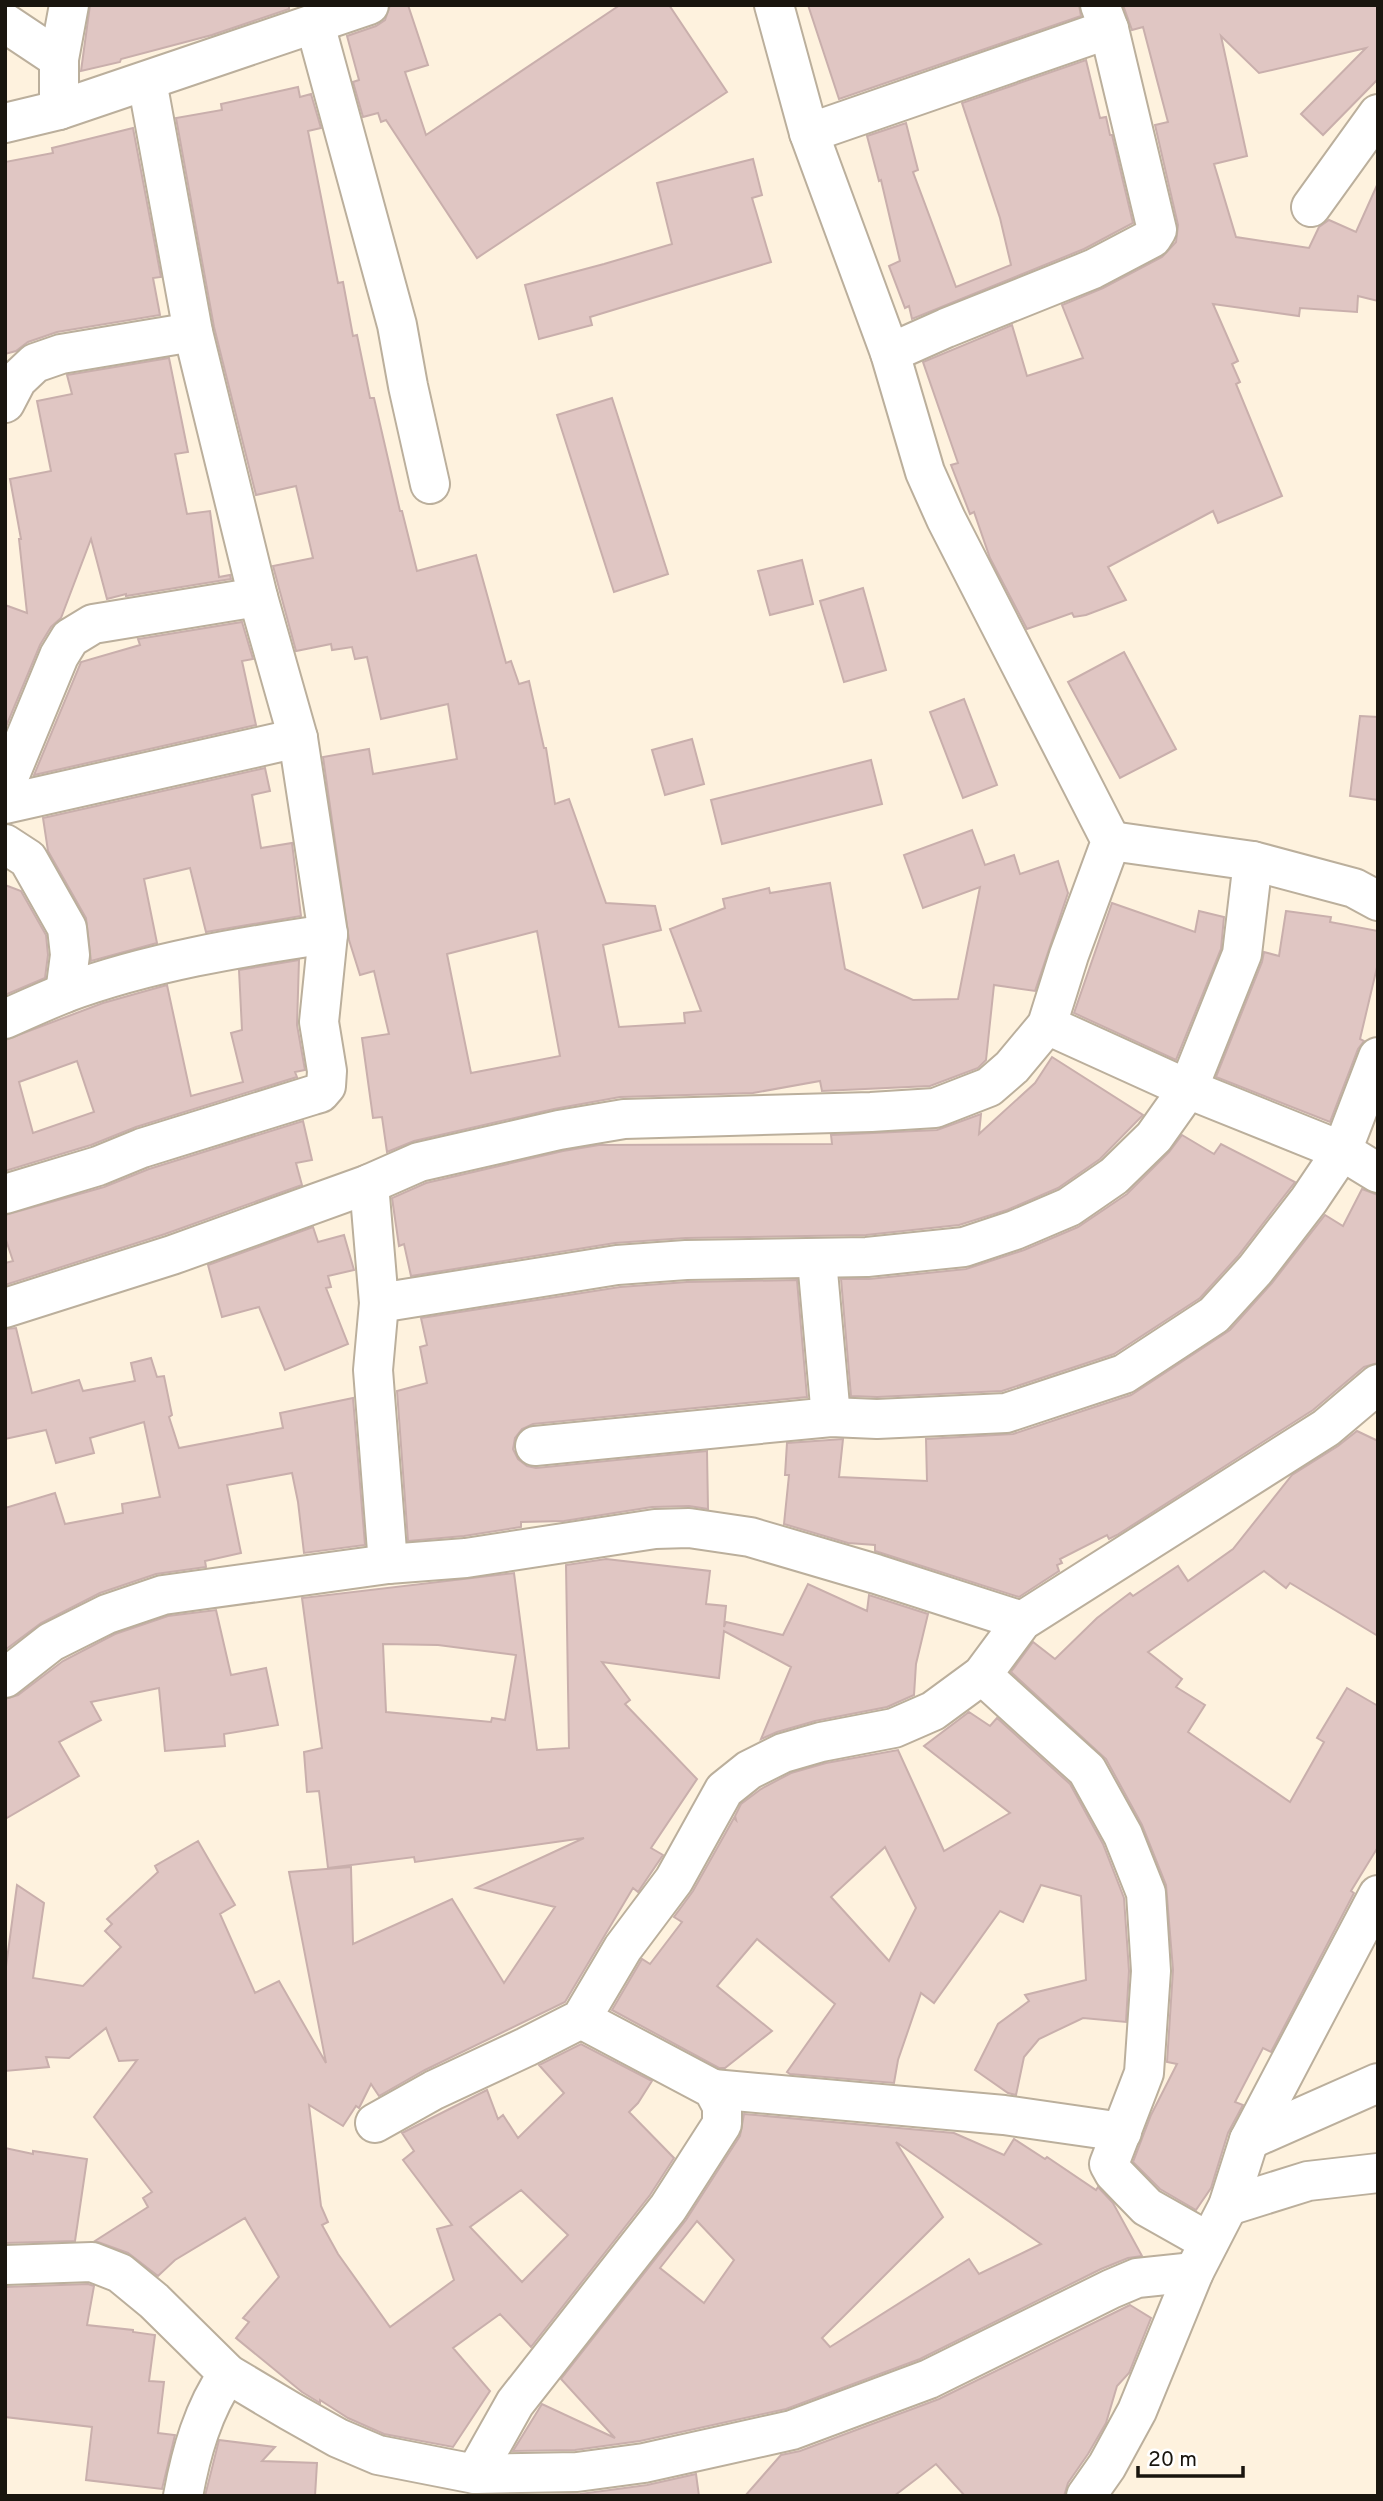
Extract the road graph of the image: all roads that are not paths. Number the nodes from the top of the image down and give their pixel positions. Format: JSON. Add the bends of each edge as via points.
{"nodes":[{"id":1,"x":69,"y":5,"type":"edge"},
{"id":2,"x":369,"y":5,"type":"edge"},
{"id":3,"x":774,"y":5,"type":"edge"},
{"id":4,"x":1105,"y":17,"type":"edge"},
{"id":5,"x":5,"y":23,"type":"edge"},
{"id":6,"x":315,"y":24,"type":"junction"},
{"id":7,"x":59,"y":59,"type":"junction"},
{"id":8,"x":147,"y":80,"type":"junction"},
{"id":9,"x":59,"y":110,"type":"junction"},
{"id":10,"x":1378,"y":114,"type":"edge"},
{"id":11,"x":5,"y":123,"type":"edge"},
{"id":12,"x":809,"y":133,"type":"junction"},
{"id":13,"x":1311,"y":207,"type":"dead end"},
{"id":14,"x":193,"y":332,"type":"junction"},
{"id":15,"x":890,"y":353,"type":"junction"},
{"id":16,"x":6,"y":399,"type":"edge"},
{"id":17,"x":430,"y":484,"type":"dead end"},
{"id":18,"x":258,"y":597,"type":"junction"},
{"id":19,"x":298,"y":738,"type":"junction"},
{"id":20,"x":5,"y":787,"type":"edge"},
{"id":21,"x":5,"y":804,"type":"edge"},
{"id":22,"x":1111,"y":841,"type":"junction"},
{"id":23,"x":5,"y":844,"type":"edge"},
{"id":24,"x":1254,"y":861,"type":"junction"},
{"id":25,"x":1378,"y":901,"type":"edge"},
{"id":26,"x":328,"y":934,"type":"junction"},
{"id":27,"x":65,"y":993,"type":"junction"},
{"id":28,"x":5,"y":1019,"type":"edge"},
{"id":29,"x":1047,"y":1025,"type":"junction"},
{"id":30,"x":1378,"y":1057,"type":"edge"},
{"id":31,"x":1188,"y":1089,"type":"junction"},
{"id":32,"x":1342,"y":1151,"type":"junction"},
{"id":33,"x":1378,"y":1173,"type":"edge"},
{"id":34,"x":369,"y":1184,"type":"junction"},
{"id":35,"x":5,"y":1194,"type":"edge"},
{"id":36,"x":817,"y":1260,"type":"junction"},
{"id":37,"x":379,"y":1303,"type":"junction"},
{"id":38,"x":5,"y":1308,"type":"edge"},
{"id":39,"x":1378,"y":1384,"type":"edge"},
{"id":40,"x":831,"y":1417,"type":"junction"},
{"id":41,"x":535,"y":1446,"type":"dead end"},
{"id":42,"x":387,"y":1564,"type":"junction"},
{"id":43,"x":1022,"y":1620,"type":"junction"},
{"id":44,"x":982,"y":1675,"type":"junction"},
{"id":45,"x":5,"y":1678,"type":"edge"},
{"id":46,"x":1378,"y":1895,"type":"edge"},
{"id":47,"x":581,"y":2019,"type":"junction"},
{"id":48,"x":1378,"y":2084,"type":"edge"},
{"id":49,"x":713,"y":2089,"type":"junction"},
{"id":50,"x":375,"y":2123,"type":"dead end"},
{"id":51,"x":1122,"y":2133,"type":"junction"},
{"id":52,"x":1249,"y":2140,"type":"junction"},
{"id":53,"x":1378,"y":2173,"type":"edge"},
{"id":54,"x":1228,"y":2206,"type":"junction"},
{"id":55,"x":1202,"y":2257,"type":"junction"},
{"id":56,"x":5,"y":2265,"type":"edge"},
{"id":57,"x":228,"y":2374,"type":"junction"},
{"id":58,"x":475,"y":2474,"type":"junction"},
{"id":59,"x":183,"y":2496,"type":"edge"},
{"id":60,"x":1086,"y":2496,"type":"edge"}],
"edges":[{"from":1,"to":7,"type":"street"},
{"from":2,"to":6,"type":"street"},
{"from":3,"to":12,"type":"street"},
{"from":4,"to":12,"type":"street"},
{"from":4,"to":15,"type":"street","via":[[1157,230],[1152,238],[1093,269]]},
{"from":5,"to":7,"type":"street"},
{"from":6,"to":8,"type":"street"},
{"from":6,"to":17,"type":"street","via":[[397,325]]},
{"from":7,"to":9,"type":"street"},
{"from":8,"to":9,"type":"street"},
{"from":8,"to":14,"type":"street"},
{"from":9,"to":11,"type":"street"},
{"from":10,"to":13,"type":"street"},
{"from":12,"to":15,"type":"street"},
{"from":14,"to":16,"type":"street","via":[[61,354],[35,363]]},
{"from":14,"to":18,"type":"street"},
{"from":15,"to":22,"type":"street","via":[[925,472],[946,519]]},
{"from":18,"to":19,"type":"street"},
{"from":18,"to":20,"type":"street","via":[[93,624],[70,638]]},
{"from":19,"to":21,"type":"street"},
{"from":19,"to":26,"type":"street"},
{"from":22,"to":24,"type":"street"},
{"from":22,"to":29,"type":"street"},
{"from":23,"to":27,"type":"street","via":[[28,859],[67,928],[70,955]]},
{"from":24,"to":25,"type":"street","via":[[1354,888]]},
{"from":24,"to":31,"type":"street","via":[[1242,954]]},
{"from":26,"to":27,"type":"street","via":[[244,946]]},
{"from":26,"to":35,"type":"street","via":[[319,1022],[327,1071],[326,1086],[320,1093]]},
{"from":27,"to":28,"type":"street"},
{"from":29,"to":31,"type":"street"},
{"from":29,"to":34,"type":"street","via":[[989,1087],[935,1108],[624,1119],[419,1162]]},
{"from":30,"to":32,"type":"street"},
{"from":31,"to":32,"type":"street"},
{"from":31,"to":36,"type":"street","via":[[1154,1137],[1114,1175],[1069,1207],[964,1247]]},
{"from":32,"to":33,"type":"street"},
{"from":32,"to":40,"type":"street","via":[[1255,1270],[1214,1315],[1124,1374],[1006,1413]]},
{"from":34,"to":37,"type":"street"},
{"from":34,"to":38,"type":"street","via":[[172,1255]]},
{"from":36,"to":37,"type":"street","via":[[617,1265]]},
{"from":36,"to":40,"type":"street"},
{"from":37,"to":42,"type":"street","via":[[373,1370]]},
{"from":39,"to":43,"type":"street","via":[[1326,1428]]},
{"from":40,"to":41,"type":"street"},
{"from":42,"to":43,"type":"street","via":[[689,1528],[750,1537]]},
{"from":42,"to":45,"type":"street","via":[[163,1595],[107,1614],[51,1642]]},
{"from":43,"to":44,"type":"street"},
{"from":44,"to":47,"type":"street","via":[[933,1711],[894,1728],[783,1753],[749,1769],[724,1790],[674,1880],[623,1948]]},
{"from":44,"to":51,"type":"street","via":[[1087,1770],[1123,1835],[1146,1893],[1151,1971],[1148,2041],[1144,2073]]},
{"from":46,"to":52,"type":"street"},
{"from":47,"to":49,"type":"street"},
{"from":47,"to":50,"type":"street"},
{"from":48,"to":52,"type":"street"},
{"from":49,"to":51,"type":"street","via":[[1004,2115]]},
{"from":49,"to":58,"type":"street","via":[[722,2106],[722,2124],[667,2208],[515,2403]]},
{"from":51,"to":55,"type":"street","via":[[1110,2164],[1114,2172]]},
{"from":52,"to":54,"type":"street"},
{"from":53,"to":54,"type":"street","via":[[1308,2181]]},
{"from":54,"to":55,"type":"street"},
{"from":55,"to":58,"type":"street","via":[[1111,2289],[929,2379],[792,2430],[644,2463],[577,2472]]},
{"from":55,"to":60,"type":"street","via":[[1137,2411]]},
{"from":56,"to":57,"type":"street","via":[[92,2262],[120,2273]]},
{"from":57,"to":58,"type":"street","via":[[338,2438],[378,2455]]},
{"from":57,"to":59,"type":"street","via":[[215,2393],[190,2459]]}]}
